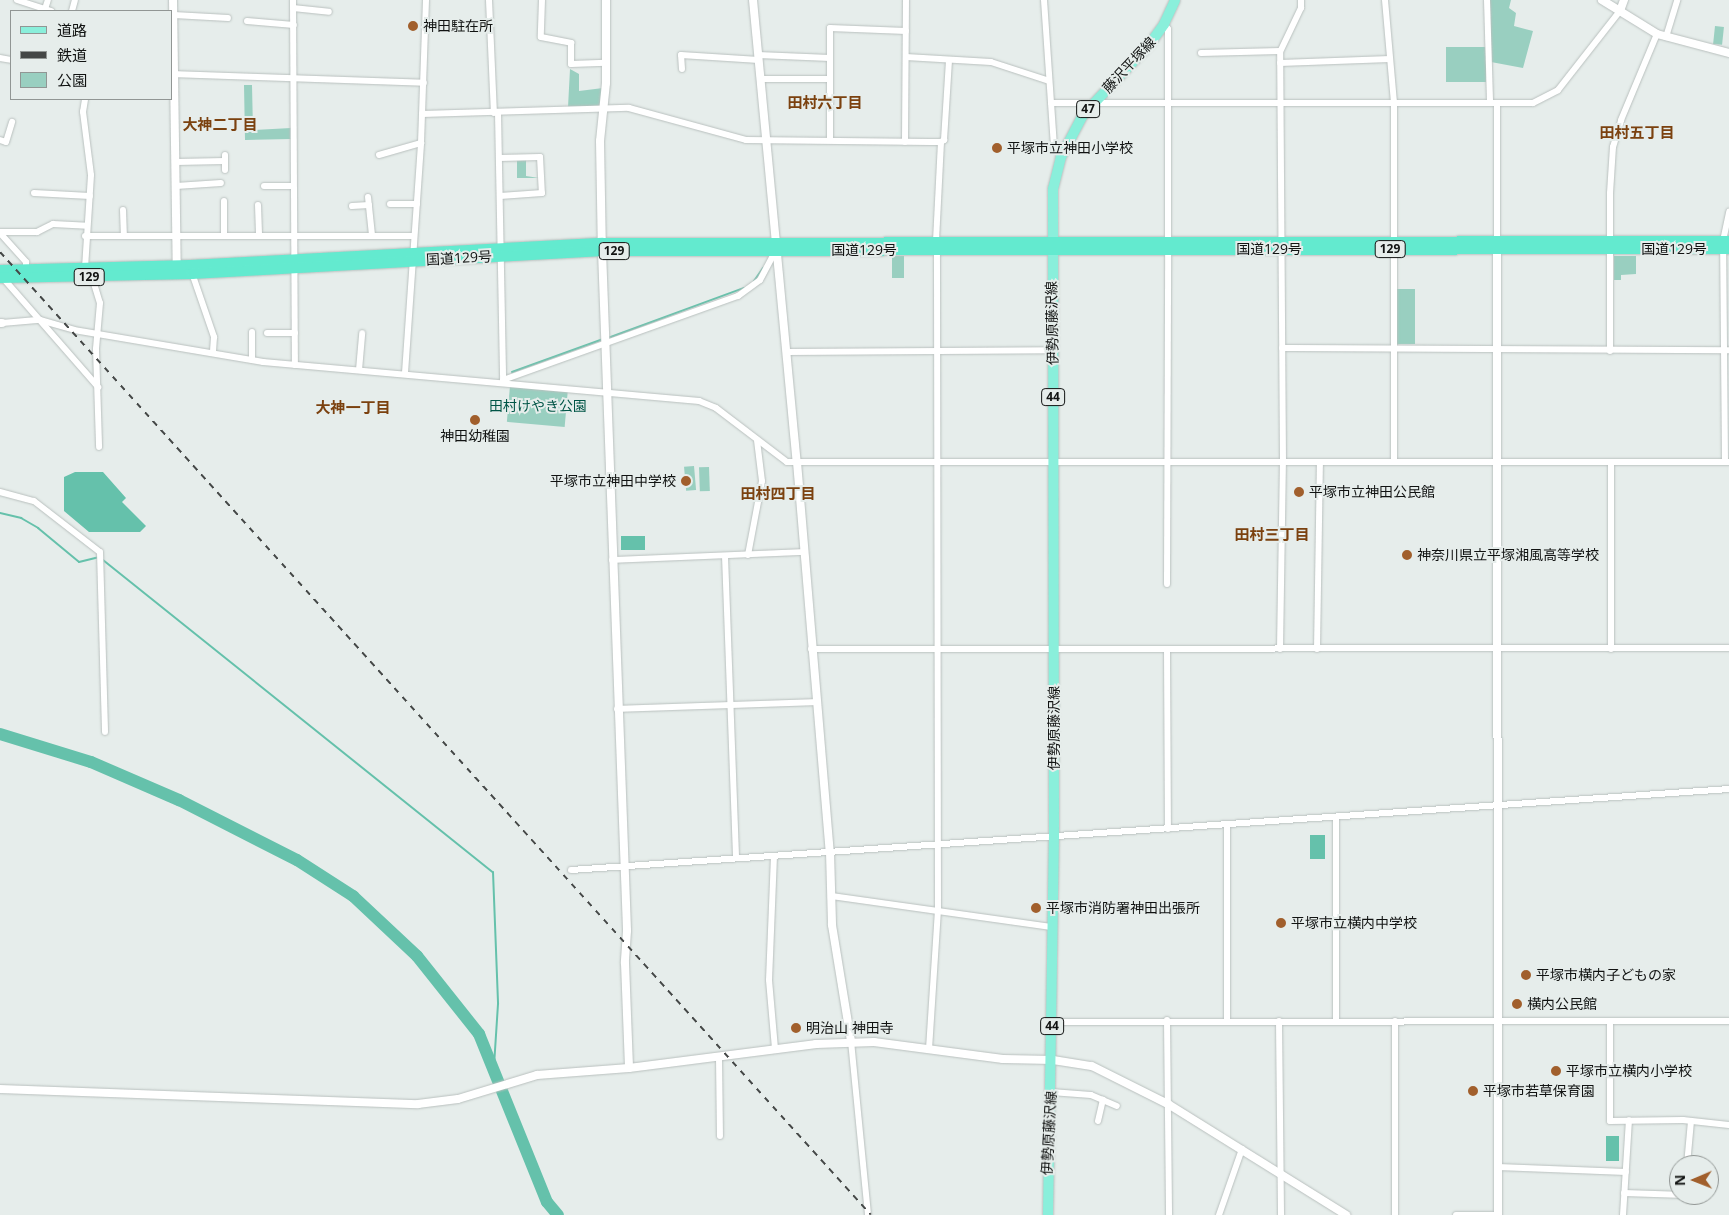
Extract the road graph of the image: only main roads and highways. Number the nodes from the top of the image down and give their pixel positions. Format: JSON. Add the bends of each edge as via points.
{"nodes":[{"id":1,"x":1175,"y":0,"type":"edge"},
{"id":2,"x":1051,"y":245,"type":"junction"},
{"id":3,"x":1726,"y":245,"type":"edge"},
{"id":4,"x":177,"y":270,"type":"junction"},
{"id":5,"x":1,"y":275,"type":"edge"},
{"id":6,"x":1048,"y":1215,"type":"edge"}],
"edges":[{"from":1,"to":2,"type":"main road","name":"藤沢平塚線","number":"47","via":[[1149,45],[1094,102],[1061,157],[1053,189]]},
{"from":2,"to":3,"type":"highway","name":"国道129号","number":"129"},
{"from":2,"to":4,"type":"highway","name":"国道129号","number":"129","via":[[602,247]]},
{"from":2,"to":6,"type":"main road","name":"伊勢原藤沢線","number":"44","via":[[1054,837],[1053,1060],[1047,1139]]},
{"from":4,"to":5,"type":"highway","name":"国道129号","number":"129","via":[[92,276]]},
{"from":4,"to":5,"type":"highway","name":"国道129号","number":"129","via":[[26,269]]}]}
